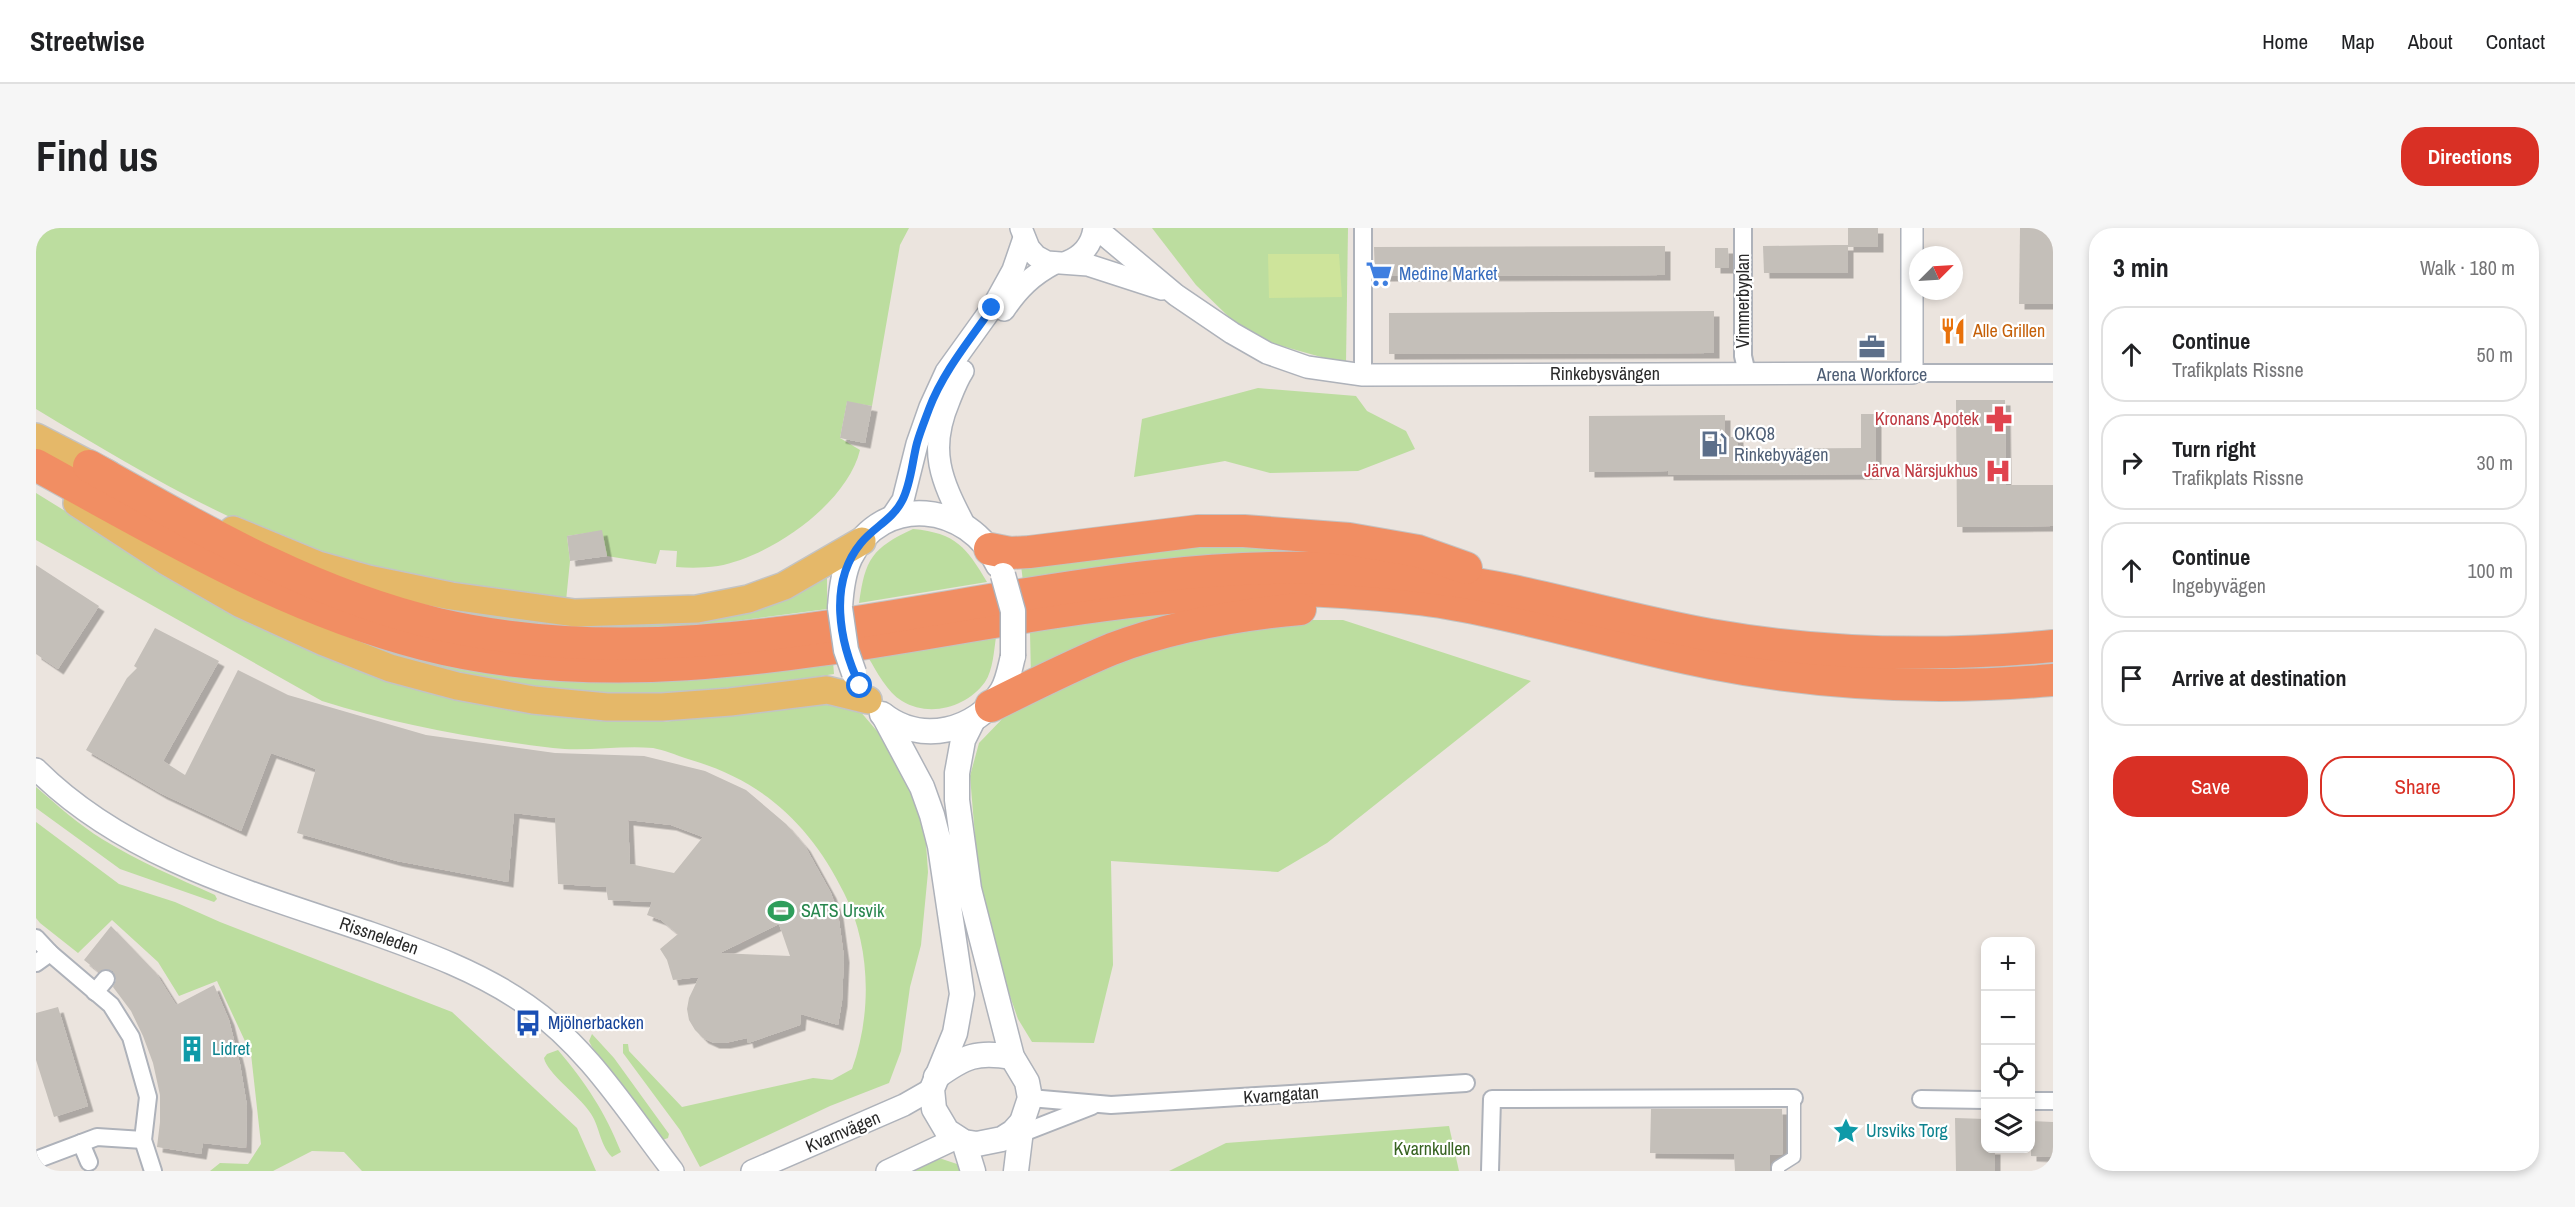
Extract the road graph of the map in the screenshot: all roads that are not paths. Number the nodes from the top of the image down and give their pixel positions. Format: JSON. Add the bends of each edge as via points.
{"nodes":[{"id":1,"x":1095,"y":228,"type":"edge"},
{"id":2,"x":1363,"y":228,"type":"edge"},
{"id":3,"x":1743,"y":228,"type":"edge"},
{"id":4,"x":1912,"y":228,"type":"edge"},
{"id":5,"x":1023,"y":233,"type":"edge"},
{"id":6,"x":1061,"y":263,"type":"junction"},
{"id":7,"x":1176,"y":295,"type":"junction"},
{"id":8,"x":1747,"y":373,"type":"junction"},
{"id":9,"x":1912,"y":373,"type":"junction"},
{"id":10,"x":2053,"y":373,"type":"edge"},
{"id":11,"x":1363,"y":375,"type":"junction"},
{"id":12,"x":36,"y":436,"type":"edge"},
{"id":13,"x":36,"y":465,"type":"edge"},
{"id":14,"x":89,"y":466,"type":"junction"},
{"id":15,"x":36,"y":476,"type":"edge"},
{"id":16,"x":891,"y":518,"type":"junction"},
{"id":17,"x":964,"y":524,"type":"junction"},
{"id":18,"x":862,"y":542,"type":"junction"},
{"id":19,"x":996,"y":562,"type":"junction"},
{"id":20,"x":1510,"y":591,"type":"junction"},
{"id":21,"x":1408,"y":598,"type":"junction"},
{"id":22,"x":2053,"y":646,"type":"edge"},
{"id":23,"x":2053,"y":680,"type":"edge"},
{"id":24,"x":876,"y":708,"type":"junction"},
{"id":25,"x":982,"y":713,"type":"junction"},
{"id":26,"x":36,"y":769,"type":"edge"},
{"id":27,"x":36,"y":938,"type":"edge"},
{"id":28,"x":43,"y":958,"type":"edge"},
{"id":29,"x":1012,"y":1057,"type":"junction"},
{"id":30,"x":934,"y":1083,"type":"junction"},
{"id":31,"x":1466,"y":1083,"type":"dead end"},
{"id":32,"x":1030,"y":1098,"type":"junction"},
{"id":33,"x":1794,"y":1098,"type":"joint"},
{"id":34,"x":1921,"y":1099,"type":"dead end"},
{"id":35,"x":1981,"y":1100,"type":"edge"},
{"id":36,"x":2035,"y":1101,"type":"edge"},
{"id":37,"x":2053,"y":1101,"type":"edge"},
{"id":38,"x":1095,"y":1104,"type":"junction"},
{"id":39,"x":1021,"y":1128,"type":"junction"},
{"id":40,"x":142,"y":1140,"type":"junction"},
{"id":41,"x":961,"y":1140,"type":"junction"},
{"id":42,"x":81,"y":1143,"type":"junction"},
{"id":43,"x":36,"y":1160,"type":"edge"},
{"id":44,"x":89,"y":1162,"type":"dead end"},
{"id":45,"x":153,"y":1171,"type":"edge"},
{"id":46,"x":673,"y":1171,"type":"edge"},
{"id":47,"x":753,"y":1171,"type":"edge"},
{"id":48,"x":888,"y":1171,"type":"edge"},
{"id":49,"x":973,"y":1171,"type":"edge"},
{"id":50,"x":1016,"y":1171,"type":"edge"},
{"id":51,"x":1490,"y":1171,"type":"edge"},
{"id":52,"x":1778,"y":1171,"type":"edge"}],
"edges":[{"from":1,"to":6,"type":"street","name":"Rinkebysvängen","via":[[1090,244],[1078,257]]},
{"from":1,"to":7,"type":"street","name":"Rinkebysvängen"},
{"from":2,"to":11,"type":"street"},
{"from":3,"to":8,"type":"street","name":"Vimmerbyplan","via":[[1743,356]]},
{"from":4,"to":9,"type":"street"},
{"from":5,"to":6,"type":"street","name":"Rinkebysvängen","via":[[1036,256]]},
{"from":5,"to":16,"type":"street","via":[[1012,270],[992,308],[942,381],[917,444],[903,500]]},
{"from":6,"to":7,"type":"street","name":"Rinkebysvängen","via":[[1107,270]]},
{"from":6,"to":17,"type":"street","via":[[1041,271],[1020,288],[959,377],[945,410],[937,442],[939,466],[946,491]]},
{"from":7,"to":11,"type":"street","name":"Rinkebysvängen","via":[[1267,353],[1307,367]]},
{"from":8,"to":9,"type":"street","name":"Rinkebysvängen"},
{"from":8,"to":11,"type":"street","name":"Rinkebysvängen"},
{"from":9,"to":10,"type":"street","name":"Rinkebysvängen"},
{"from":12,"to":14,"type":"main road"},
{"from":13,"to":21,"type":"highway","via":[[223,566],[310,606],[423,644],[556,665],[648,666],[729,661],[1102,605],[1217,593],[1273,590]]},
{"from":14,"to":18,"type":"main road","via":[[318,565],[450,596],[575,613],[697,609],[748,599],[784,586]]},
{"from":14,"to":20,"type":"highway","via":[[241,551],[369,604],[439,624],[564,642],[678,641],[794,631],[1098,583],[1271,568],[1409,574]]},
{"from":15,"to":24,"type":"main road","via":[[166,561],[241,604],[390,668],[533,700],[607,707],[730,702],[827,690]]},
{"from":16,"to":17,"type":"main road","via":[[924,512]]},
{"from":16,"to":18,"type":"main road"},
{"from":17,"to":19,"type":"main road","via":[[978,535]]},
{"from":18,"to":24,"type":"main road","bridge":true,"via":[[844,574],[840,608],[854,673]]},
{"from":19,"to":20,"type":"highway","via":[[1010,553],[1198,531],[1300,534],[1418,551],[1464,567]]},
{"from":19,"to":25,"type":"main road","bridge":true,"via":[[1013,611],[1013,656],[1003,689]]},
{"from":20,"to":22,"type":"highway","via":[[1708,634],[1808,649],[1881,653]]},
{"from":21,"to":23,"type":"highway","via":[[1480,609],[1761,673],[1882,684]]},
{"from":21,"to":25,"type":"highway","via":[[1260,613],[1168,631],[1113,649]]},
{"from":24,"to":25,"type":"main road","via":[[899,725],[928,731],[958,728]]},
{"from":24,"to":30,"type":"main road","via":[[921,787],[940,846],[962,994],[955,1033]]},
{"from":25,"to":29,"type":"main road","via":[[963,740],[957,800],[969,890]]},
{"from":26,"to":46,"type":"street","name":"Rissneleden","via":[[67,798],[147,848],[227,883],[426,953],[528,1005],[594,1066]]},
{"from":27,"to":28,"type":"street"},
{"from":28,"to":40,"type":"street","via":[[101,986],[131,1037],[150,1079]]},
{"from":29,"to":30,"type":"main road","via":[[969,1056]]},
{"from":29,"to":32,"type":"main road","via":[[1028,1082]]},
{"from":30,"to":41,"type":"main road","via":[[934,1109],[939,1121]]},
{"from":30,"to":47,"type":"street","name":"Kvarnvägen","via":[[904,1105]]},
{"from":31,"to":38,"type":"street","name":"Kvarngatan"},
{"from":32,"to":38,"type":"street","name":"Kvarngatan"},
{"from":32,"to":39,"type":"main road"},
{"from":33,"to":51,"type":"street","via":[[1492,1099]]},
{"from":33,"to":52,"type":"street","via":[[1794,1157],[1778,1167]]},
{"from":34,"to":35,"type":"street"},
{"from":36,"to":37,"type":"street"},
{"from":38,"to":39,"type":"street"},
{"from":39,"to":41,"type":"main road","via":[[1002,1139],[977,1144]]},
{"from":39,"to":50,"type":"main road"},
{"from":40,"to":42,"type":"street","via":[[98,1137]]},
{"from":40,"to":45,"type":"street"},
{"from":41,"to":48,"type":"street"},
{"from":41,"to":49,"type":"main road"},
{"from":42,"to":43,"type":"street"},
{"from":42,"to":44,"type":"street"}]}
